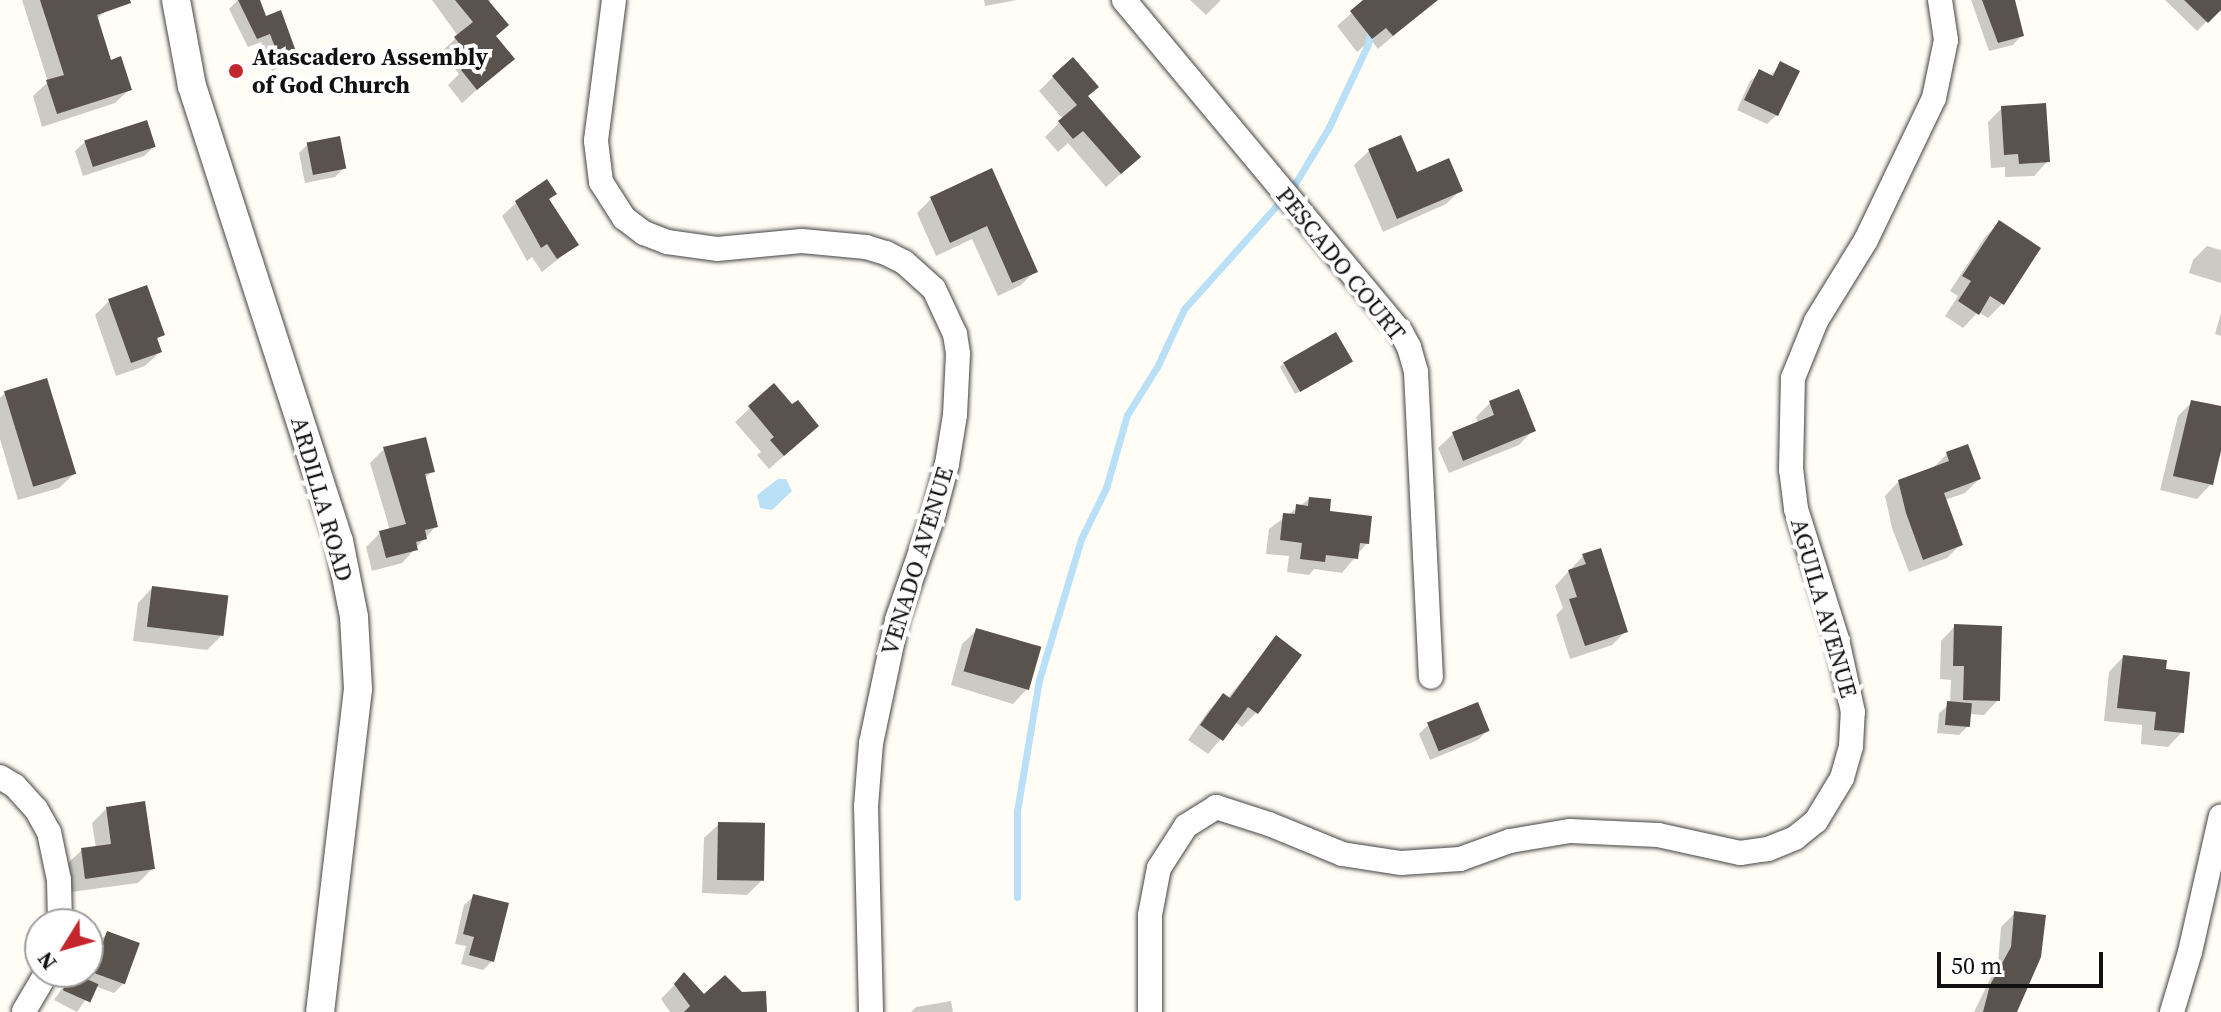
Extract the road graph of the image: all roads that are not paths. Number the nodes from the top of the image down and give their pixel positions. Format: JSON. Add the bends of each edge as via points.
{"nodes":[{"id":1,"x":176,"y":0,"type":"edge"},
{"id":2,"x":614,"y":0,"type":"edge"},
{"id":3,"x":1124,"y":0,"type":"edge"},
{"id":4,"x":1940,"y":0,"type":"edge"},
{"id":5,"x":1431,"y":677,"type":"dead end"},
{"id":6,"x":0,"y":777,"type":"edge"},
{"id":7,"x":2221,"y":816,"type":"edge"},
{"id":8,"x":60,"y":908,"type":"edge"},
{"id":9,"x":38,"y":988,"type":"edge"},
{"id":10,"x":24,"y":1011,"type":"edge"},
{"id":11,"x":320,"y":1012,"type":"edge"},
{"id":12,"x":871,"y":1012,"type":"edge"},
{"id":13,"x":1150,"y":1012,"type":"edge"},
{"id":14,"x":2172,"y":1012,"type":"edge"}],
"edges":[{"from":1,"to":11,"type":"street","name":"ARDILLA ROAD","via":[[192,86],[339,541],[354,617],[358,689]]},
{"from":2,"to":12,"type":"street","name":"VENADO AVENUE","via":[[596,141],[601,182],[624,218],[667,242],[705,248],[802,241],[886,253],[934,289],[955,334],[955,415],[947,464],[897,620],[871,743],[866,806]]},
{"from":3,"to":5,"type":"street","name":"PESCADO COURT","via":[[1409,347],[1416,372]]},
{"from":4,"to":13,"type":"street","name":"AGUILA AVENUE","via":[[1946,40],[1934,98],[1866,240],[1809,334],[1793,378],[1791,470],[1796,509],[1850,685],[1853,712],[1842,778],[1816,821],[1795,838],[1740,853],[1658,835],[1570,831],[1510,841],[1460,859],[1401,863],[1342,854],[1216,807],[1186,826],[1159,868],[1150,915]]},
{"from":6,"to":8,"type":"street","via":[[36,809],[49,832]]},
{"from":7,"to":14,"type":"street"},
{"from":9,"to":10,"type":"street"}]}
